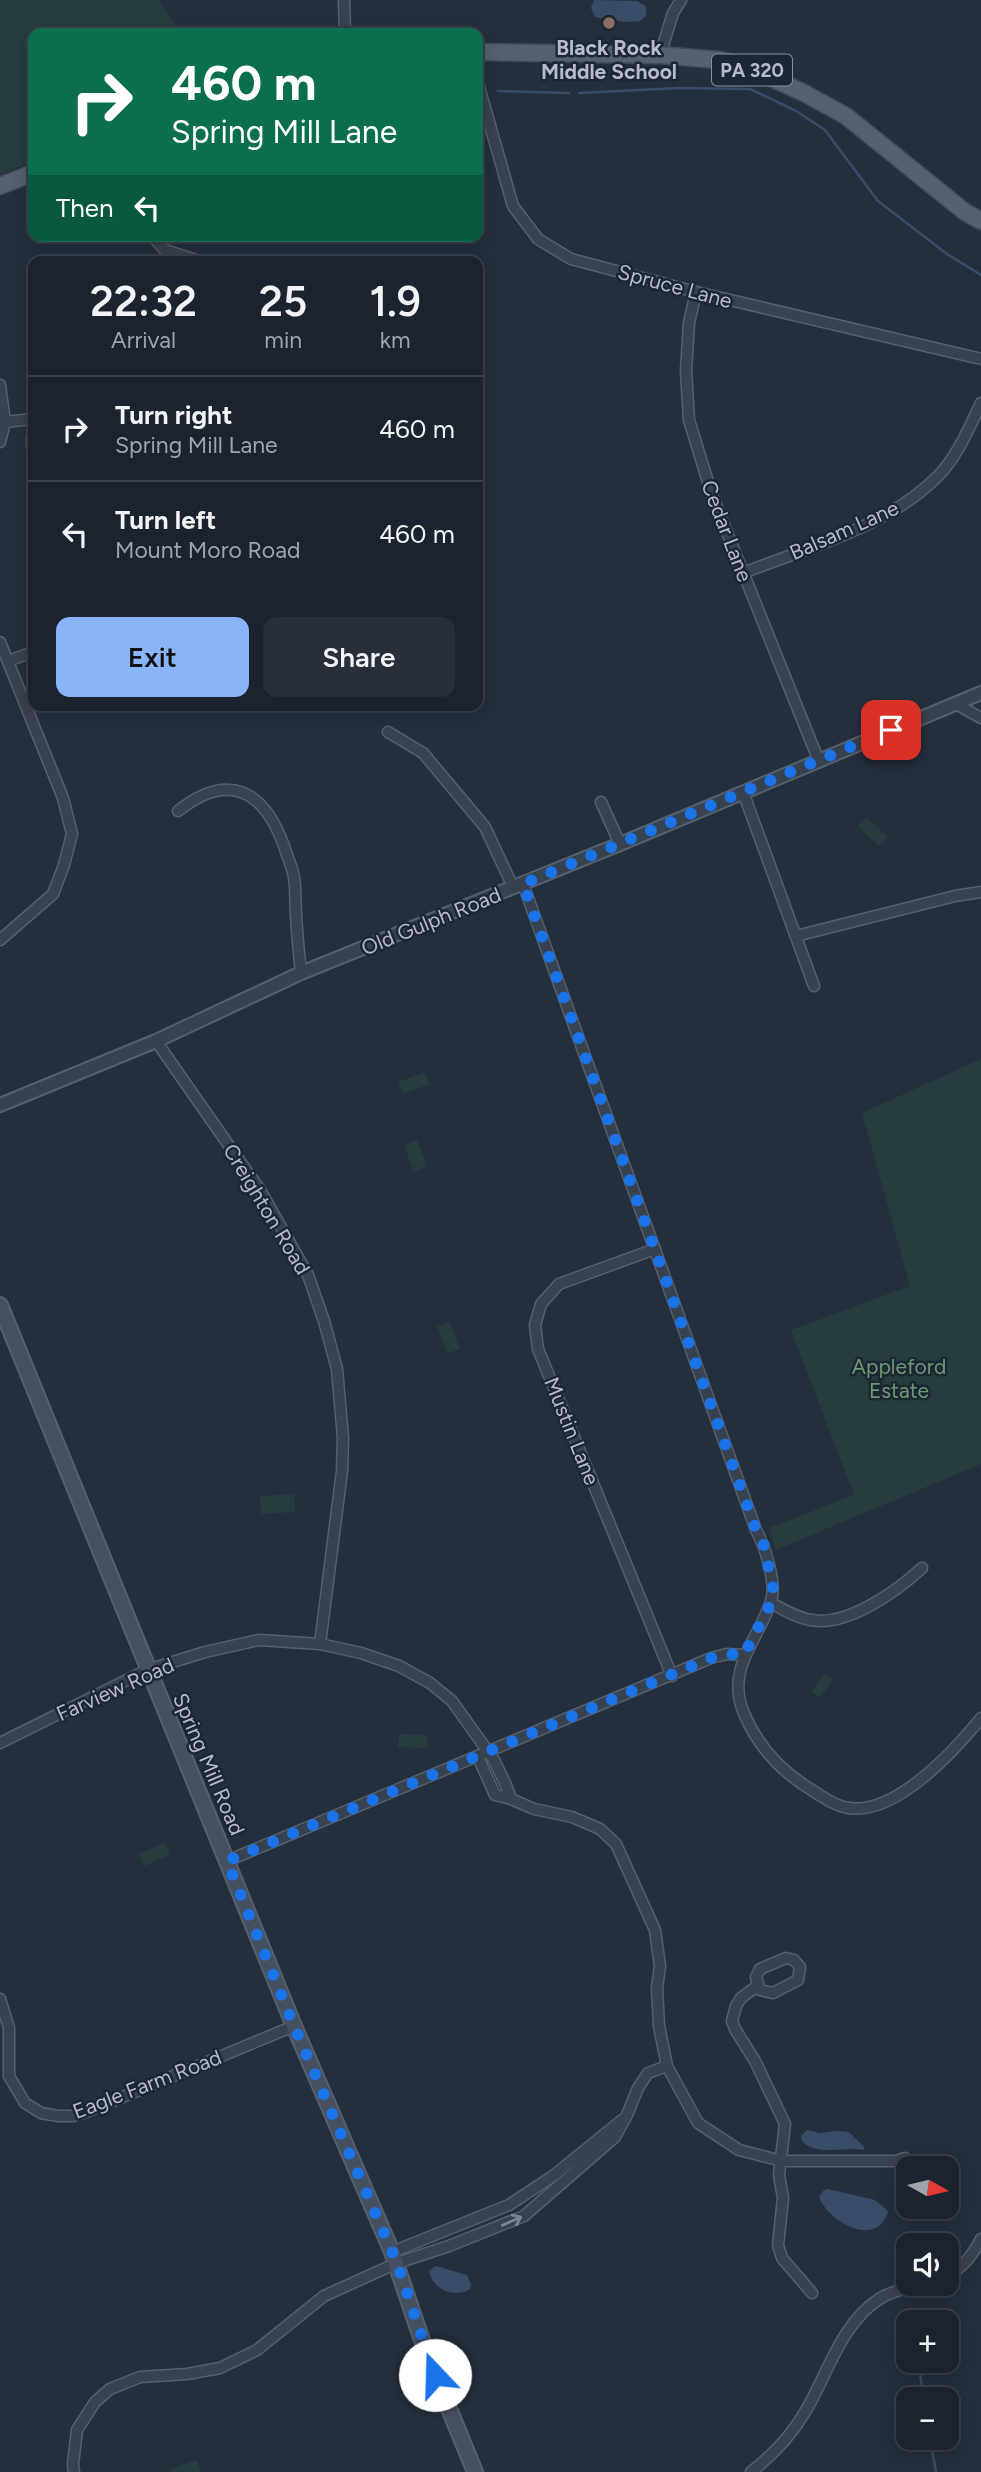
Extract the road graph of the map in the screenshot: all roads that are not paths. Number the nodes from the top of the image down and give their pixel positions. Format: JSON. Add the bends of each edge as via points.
{"nodes":[{"id":1,"x":344,"y":0,"type":"edge"},
{"id":2,"x":681,"y":0,"type":"edge"},
{"id":3,"x":345,"y":28,"type":"edge"},
{"id":4,"x":483,"y":52,"type":"edge"},
{"id":5,"x":660,"y":55,"type":"junction"},
{"id":6,"x":483,"y":101,"type":"edge"},
{"id":7,"x":28,"y":175,"type":"edge"},
{"id":8,"x":0,"y":186,"type":"edge"},
{"id":9,"x":981,"y":221,"type":"edge"},
{"id":10,"x":158,"y":242,"type":"edge"},
{"id":11,"x":184,"y":256,"type":"edge"},
{"id":12,"x":696,"y":292,"type":"junction"},
{"id":13,"x":981,"y":359,"type":"edge"},
{"id":14,"x":0,"y":385,"type":"edge"},
{"id":15,"x":981,"y":403,"type":"edge"},
{"id":16,"x":28,"y":420,"type":"edge"},
{"id":17,"x":5,"y":422,"type":"junction"},
{"id":18,"x":0,"y":442,"type":"edge"},
{"id":19,"x":743,"y":573,"type":"junction"},
{"id":20,"x":0,"y":642,"type":"edge"},
{"id":21,"x":28,"y":654,"type":"edge"},
{"id":22,"x":8,"y":661,"type":"junction"},
{"id":23,"x":981,"y":693,"type":"edge"},
{"id":24,"x":956,"y":704,"type":"junction"},
{"id":25,"x":28,"y":711,"type":"edge"},
{"id":26,"x":28,"y":711,"type":"edge"},
{"id":27,"x":981,"y":718,"type":"edge"},
{"id":28,"x":388,"y":732,"type":"dead end"},
{"id":29,"x":818,"y":759,"type":"junction"},
{"id":30,"x":743,"y":792,"type":"junction"},
{"id":31,"x":601,"y":802,"type":"dead end"},
{"id":32,"x":178,"y":811,"type":"dead end"},
{"id":33,"x":620,"y":844,"type":"junction"},
{"id":34,"x":518,"y":885,"type":"junction"},
{"id":35,"x":981,"y":892,"type":"edge"},
{"id":36,"x":796,"y":936,"type":"junction"},
{"id":37,"x":0,"y":940,"type":"edge"},
{"id":38,"x":301,"y":973,"type":"junction"},
{"id":39,"x":814,"y":986,"type":"dead end"},
{"id":40,"x":156,"y":1041,"type":"junction"},
{"id":41,"x":0,"y":1105,"type":"edge"},
{"id":42,"x":655,"y":1249,"type":"junction"},
{"id":43,"x":0,"y":1305,"type":"edge"},
{"id":44,"x":922,"y":1568,"type":"dead end"},
{"id":45,"x":771,"y":1603,"type":"junction"},
{"id":46,"x":320,"y":1644,"type":"junction"},
{"id":47,"x":744,"y":1655,"type":"junction"},
{"id":48,"x":147,"y":1670,"type":"junction"},
{"id":49,"x":672,"y":1676,"type":"junction"},
{"id":50,"x":981,"y":1718,"type":"edge"},
{"id":51,"x":0,"y":1742,"type":"edge"},
{"id":52,"x":483,"y":1754,"type":"junction"},
{"id":53,"x":511,"y":1799,"type":"junction"},
{"id":54,"x":227,"y":1861,"type":"junction"},
{"id":55,"x":757,"y":1986,"type":"junction"},
{"id":56,"x":0,"y":1999,"type":"edge"},
{"id":57,"x":294,"y":2026,"type":"junction"},
{"id":58,"x":667,"y":2066,"type":"junction"},
{"id":59,"x":627,"y":2115,"type":"junction"},
{"id":60,"x":782,"y":2161,"type":"junction"},
{"id":61,"x":896,"y":2161,"type":"edge"},
{"id":62,"x":455,"y":2227,"type":"junction"},
{"id":63,"x":425,"y":2239,"type":"junction"},
{"id":64,"x":981,"y":2239,"type":"edge"},
{"id":65,"x":461,"y":2241,"type":"junction"},
{"id":66,"x":430,"y":2250,"type":"junction"},
{"id":67,"x":394,"y":2258,"type":"junction"},
{"id":68,"x":959,"y":2268,"type":"edge"},
{"id":69,"x":812,"y":2292,"type":"dead end"},
{"id":70,"x":896,"y":2293,"type":"edge"},
{"id":71,"x":74,"y":2472,"type":"edge"},
{"id":72,"x":475,"y":2472,"type":"edge"},
{"id":73,"x":751,"y":2472,"type":"edge"}],
"edges":[{"from":1,"to":3,"type":"street"},
{"from":2,"to":5,"type":"street"},
{"from":4,"to":5,"type":"main road","number":"PA 320"},
{"from":5,"to":9,"type":"main road","number":"PA 320","via":[[745,66],[804,93],[846,116]]},
{"from":6,"to":12,"type":"street","name":"Spruce Lane","via":[[513,206],[538,239],[571,259]]},
{"from":7,"to":8,"type":"main road"},
{"from":10,"to":11,"type":"street"},
{"from":12,"to":13,"type":"street","name":"Spruce Lane"},
{"from":12,"to":19,"type":"street","name":"Cedar Lane","via":[[686,371],[689,420]]},
{"from":14,"to":17,"type":"street"},
{"from":15,"to":19,"type":"street","name":"Balsam Lane","via":[[965,438],[939,475],[905,503],[876,520]]},
{"from":16,"to":17,"type":"street"},
{"from":17,"to":18,"type":"street"},
{"from":19,"to":29,"type":"street","name":"Cedar Lane"},
{"from":20,"to":22,"type":"street"},
{"from":21,"to":22,"type":"street"},
{"from":22,"to":25,"type":"street"},
{"from":23,"to":24,"type":"street","name":"Old Gulph Road"},
{"from":24,"to":27,"type":"street"},
{"from":24,"to":29,"type":"street","name":"Old Gulph Road"},
{"from":26,"to":37,"type":"street","via":[[63,798],[72,834],[53,894]]},
{"from":28,"to":34,"type":"street","via":[[423,752],[485,827]]},
{"from":29,"to":30,"type":"street","name":"Old Gulph Road"},
{"from":30,"to":33,"type":"street","name":"Old Gulph Road"},
{"from":30,"to":36,"type":"street"},
{"from":31,"to":33,"type":"street"},
{"from":32,"to":38,"type":"street","via":[[196,797],[218,790],[251,797],[267,810],[294,877]]},
{"from":33,"to":34,"type":"street","name":"Old Gulph Road"},
{"from":34,"to":38,"type":"street","name":"Old Gulph Road"},
{"from":34,"to":42,"type":"street"},
{"from":35,"to":36,"type":"street"},
{"from":36,"to":39,"type":"street"},
{"from":38,"to":40,"type":"street","name":"Old Gulph Road"},
{"from":40,"to":41,"type":"street","name":"Old Gulph Road"},
{"from":40,"to":46,"type":"street","name":"Creighton Road","via":[[260,1190],[308,1275],[337,1369],[342,1471]]},
{"from":42,"to":45,"type":"street","via":[[763,1542],[774,1592]]},
{"from":42,"to":49,"type":"street","name":"Mustin Lane","via":[[559,1284],[541,1304],[535,1325],[538,1349]]},
{"from":43,"to":48,"type":"main road","name":"Spring Mill Road"},
{"from":44,"to":45,"type":"street","via":[[890,1593],[836,1619],[811,1620]]},
{"from":45,"to":47,"type":"street"},
{"from":46,"to":48,"type":"street","name":"Farview Road","via":[[259,1640]]},
{"from":46,"to":52,"type":"street","name":"Farview Road","via":[[388,1662],[430,1683],[452,1701]]},
{"from":47,"to":49,"type":"street","via":[[711,1658]]},
{"from":47,"to":50,"type":"street","via":[[738,1686],[741,1707],[753,1733],[786,1773],[846,1808],[878,1805],[914,1784]]},
{"from":48,"to":51,"type":"street","name":"Farview Road"},
{"from":48,"to":54,"type":"main road","name":"Spring Mill Road"},
{"from":49,"to":52,"type":"street"},
{"from":52,"to":53,"type":"street","via":[[503,1777]]},
{"from":52,"to":53,"type":"street","via":[[495,1795]]},
{"from":52,"to":54,"type":"street"},
{"from":53,"to":58,"type":"street","via":[[572,1817],[600,1829],[616,1844],[655,1930],[659,2026]]},
{"from":54,"to":57,"type":"main road","name":"Spring Mill Road"},
{"from":55,"to":55,"type":"street","via":[[773,1993],[798,1980],[800,1967],[794,1960],[781,1959],[760,1969]]},
{"from":55,"to":60,"type":"street","via":[[741,1998],[732,2021],[785,2124]]},
{"from":56,"to":57,"type":"street","name":"Eagle Farm Road","via":[[9,2028],[9,2076],[32,2109],[58,2116],[89,2111]]},
{"from":57,"to":67,"type":"main road","name":"Spring Mill Road"},
{"from":58,"to":59,"type":"street","via":[[648,2073]]},
{"from":58,"to":60,"type":"street","via":[[698,2123],[739,2150]]},
{"from":59,"to":62,"type":"street","via":[[553,2176],[509,2205]]},
{"from":65,"to":59,"type":"street","one_way":true,"via":[[524,2216],[615,2137]]},
{"from":60,"to":61,"type":"street"},
{"from":60,"to":69,"type":"street","via":[[778,2245],[782,2258]]},
{"from":62,"to":63,"type":"street"},
{"from":62,"to":65,"type":"street"},
{"from":63,"to":66,"type":"street"},
{"from":63,"to":67,"type":"street"},
{"from":64,"to":68,"type":"street"},
{"from":65,"to":66,"type":"street"},
{"from":66,"to":67,"type":"street"},
{"from":67,"to":71,"type":"street","via":[[324,2296],[257,2350],[220,2368],[140,2377],[110,2389],[95,2402],[77,2430]]},
{"from":67,"to":72,"type":"main road","name":"Spring Mill Road"},
{"from":70,"to":73,"type":"street","via":[[862,2312],[791,2433]]}]}
